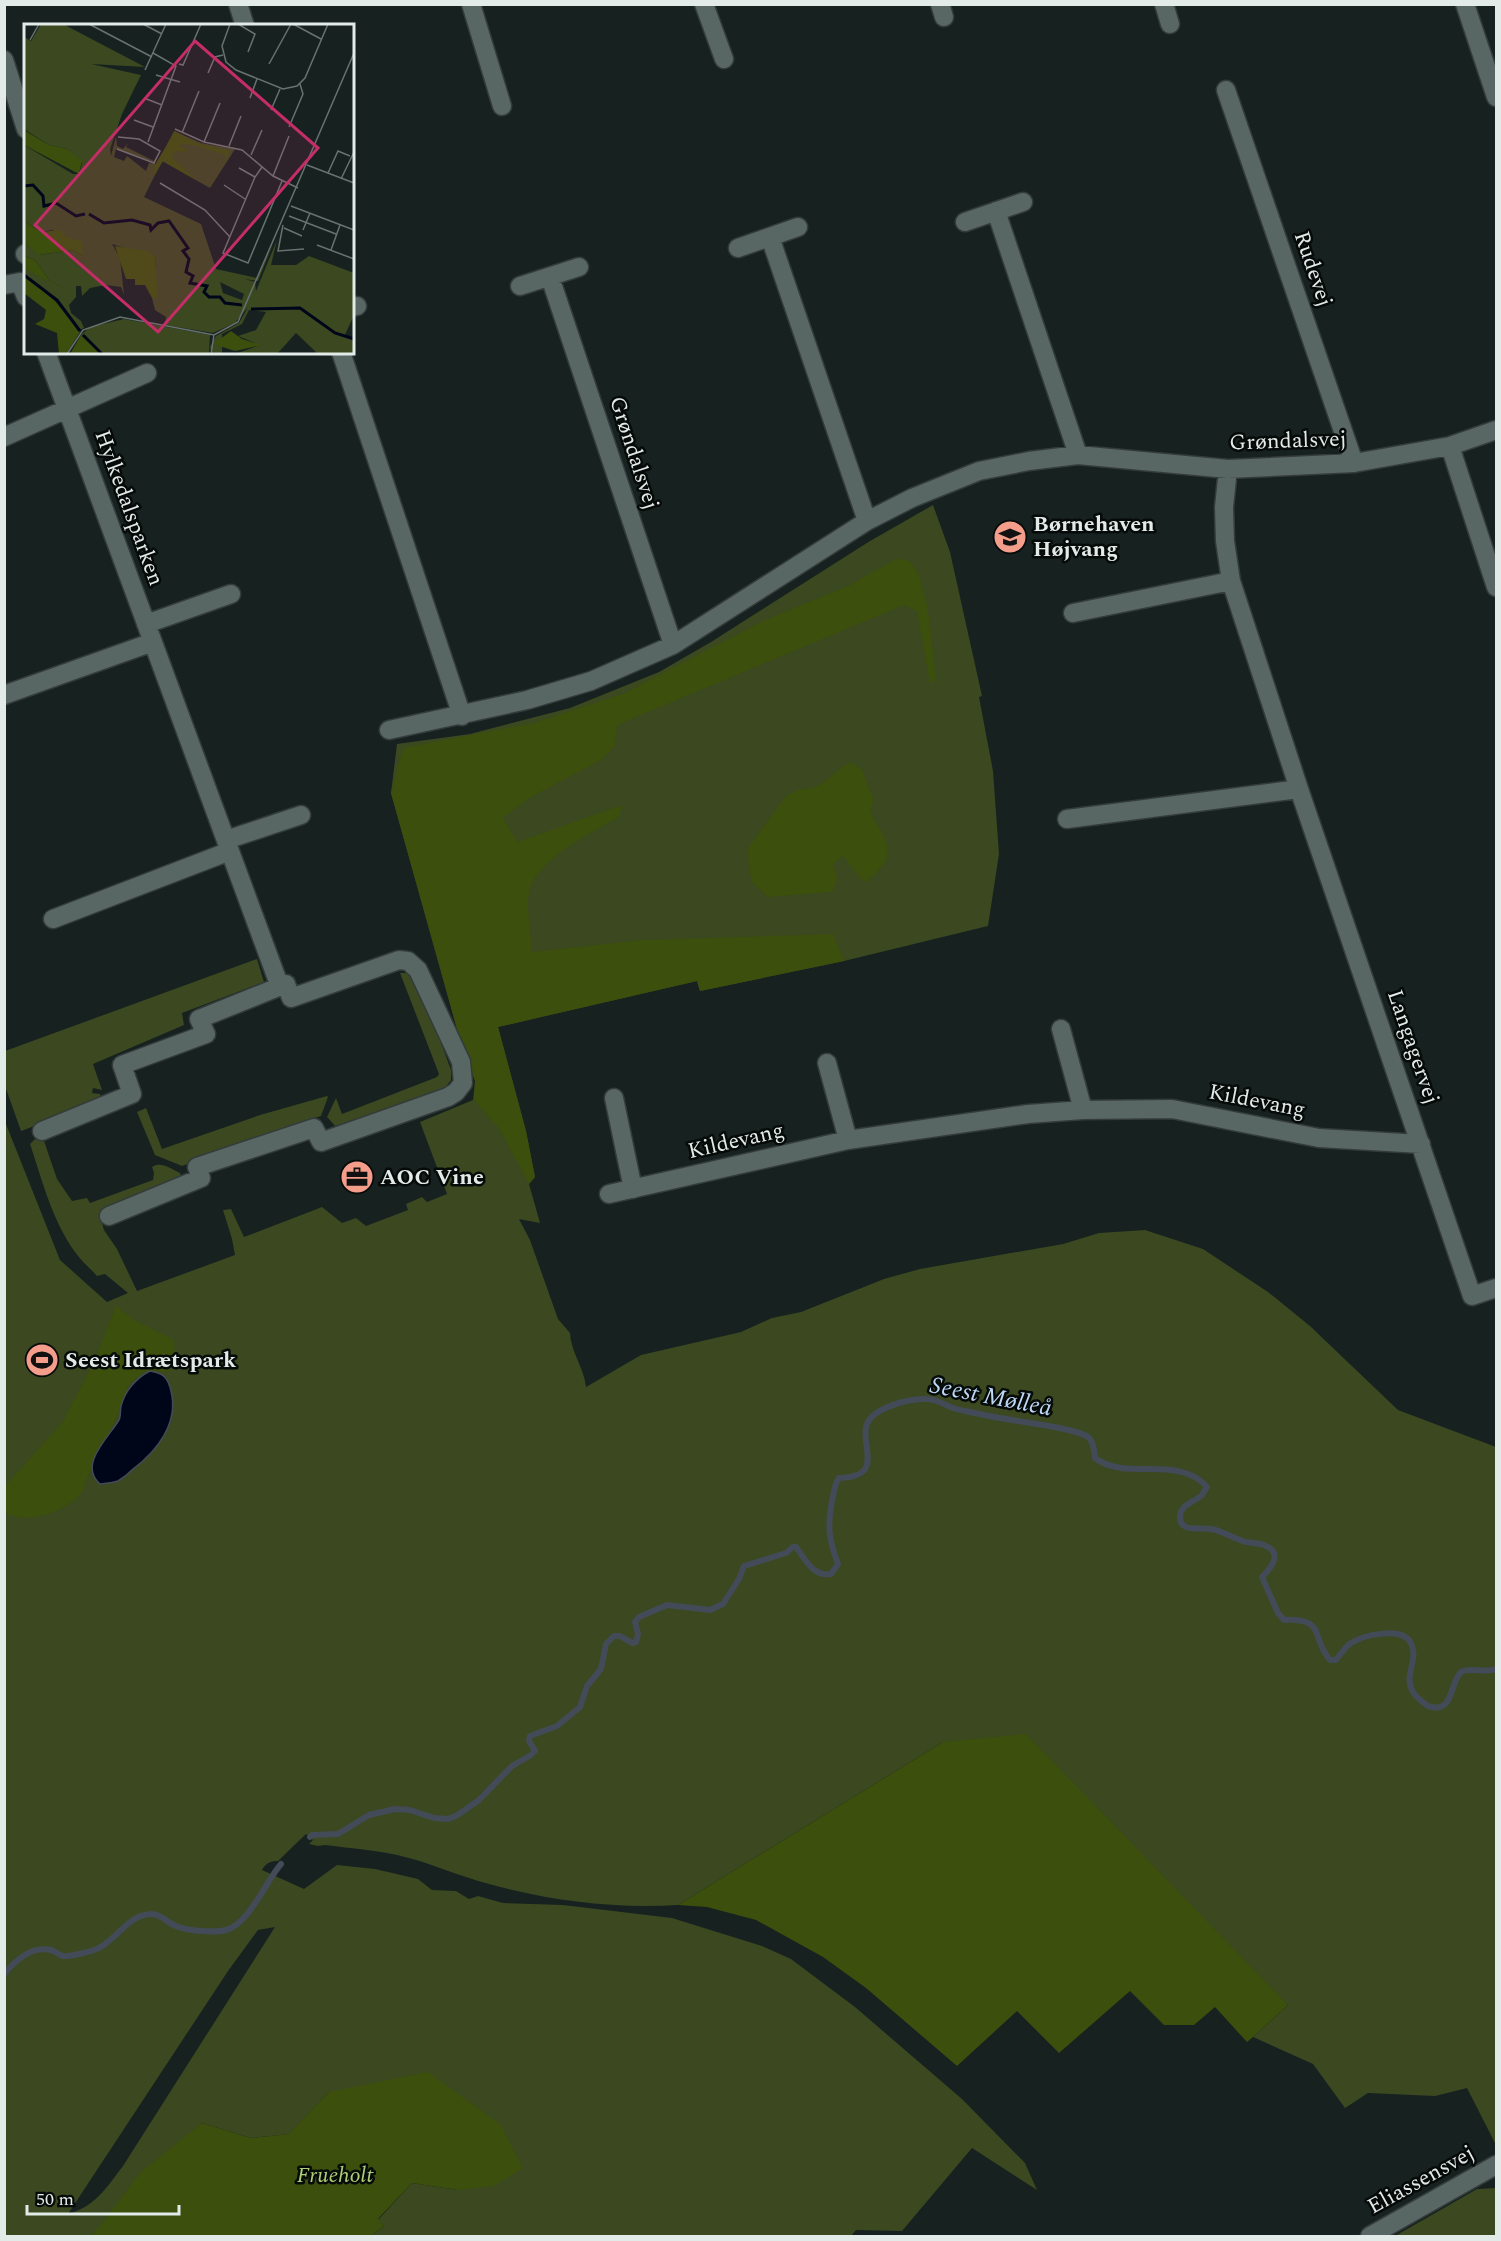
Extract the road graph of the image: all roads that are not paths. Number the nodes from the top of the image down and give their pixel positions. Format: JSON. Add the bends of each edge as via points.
{"nodes":[{"id":1,"x":238,"y":4,"type":"edge"},
{"id":2,"x":471,"y":4,"type":"edge"},
{"id":3,"x":705,"y":4,"type":"edge"},
{"id":4,"x":1164,"y":4,"type":"edge"},
{"id":5,"x":1465,"y":4,"type":"edge"},
{"id":6,"x":244,"y":24,"type":"edge"},
{"id":7,"x":1170,"y":24,"type":"dead end"},
{"id":8,"x":724,"y":59,"type":"dead end"},
{"id":9,"x":4,"y":60,"type":"edge"},
{"id":10,"x":1226,"y":90,"type":"dead end"},
{"id":11,"x":1497,"y":97,"type":"edge"},
{"id":12,"x":502,"y":106,"type":"dead end"},
{"id":13,"x":24,"y":123,"type":"edge"},
{"id":14,"x":1023,"y":202,"type":"dead end"},
{"id":15,"x":996,"y":211,"type":"junction"},
{"id":16,"x":965,"y":222,"type":"dead end"},
{"id":17,"x":798,"y":227,"type":"dead end"},
{"id":18,"x":770,"y":237,"type":"junction"},
{"id":19,"x":738,"y":248,"type":"dead end"},
{"id":20,"x":579,"y":267,"type":"dead end"},
{"id":21,"x":550,"y":277,"type":"junction"},
{"id":22,"x":4,"y":285,"type":"edge"},
{"id":23,"x":520,"y":286,"type":"dead end"},
{"id":24,"x":24,"y":292,"type":"edge"},
{"id":25,"x":47,"y":354,"type":"edge"},
{"id":26,"x":342,"y":354,"type":"edge"},
{"id":27,"x":147,"y":373,"type":"dead end"},
{"id":28,"x":66,"y":410,"type":"junction"},
{"id":29,"x":1497,"y":430,"type":"edge"},
{"id":30,"x":4,"y":437,"type":"edge"},
{"id":31,"x":1449,"y":446,"type":"junction"},
{"id":32,"x":1078,"y":455,"type":"junction"},
{"id":33,"x":1354,"y":463,"type":"junction"},
{"id":34,"x":1228,"y":470,"type":"junction"},
{"id":35,"x":867,"y":521,"type":"junction"},
{"id":36,"x":1231,"y":581,"type":"junction"},
{"id":37,"x":1497,"y":587,"type":"edge"},
{"id":38,"x":231,"y":594,"type":"dead end"},
{"id":39,"x":1073,"y":613,"type":"dead end"},
{"id":40,"x":146,"y":624,"type":"junction"},
{"id":41,"x":153,"y":642,"type":"junction"},
{"id":42,"x":673,"y":645,"type":"junction"},
{"id":43,"x":4,"y":695,"type":"edge"},
{"id":44,"x":462,"y":716,"type":"junction"},
{"id":45,"x":389,"y":730,"type":"dead end"},
{"id":46,"x":1299,"y":789,"type":"junction"},
{"id":47,"x":301,"y":815,"type":"dead end"},
{"id":48,"x":1067,"y":819,"type":"dead end"},
{"id":49,"x":228,"y":845,"type":"junction"},
{"id":50,"x":52,"y":919,"type":"dead end"},
{"id":51,"x":280,"y":987,"type":"junction"},
{"id":52,"x":1061,"y":1029,"type":"dead end"},
{"id":53,"x":827,"y":1063,"type":"dead end"},
{"id":54,"x":614,"y":1098,"type":"dead end"},
{"id":55,"x":1083,"y":1110,"type":"junction"},
{"id":56,"x":42,"y":1131,"type":"dead end"},
{"id":57,"x":848,"y":1140,"type":"junction"},
{"id":58,"x":1421,"y":1144,"type":"junction"},
{"id":59,"x":633,"y":1189,"type":"junction"},
{"id":60,"x":609,"y":1194,"type":"dead end"},
{"id":61,"x":109,"y":1216,"type":"dead end"},
{"id":62,"x":1497,"y":1288,"type":"edge"},
{"id":63,"x":1497,"y":2165,"type":"edge"},
{"id":64,"x":1370,"y":2236,"type":"edge"}],
"edges":[{"from":1,"to":6,"type":"street"},
{"from":2,"to":12,"type":"street"},
{"from":3,"to":8,"type":"street"},
{"from":4,"to":7,"type":"street"},
{"from":5,"to":11,"type":"street"},
{"from":9,"to":13,"type":"street"},
{"from":10,"to":33,"type":"street","name":"Rudevej"},
{"from":14,"to":15,"type":"street"},
{"from":15,"to":16,"type":"street"},
{"from":15,"to":32,"type":"street"},
{"from":17,"to":18,"type":"street"},
{"from":18,"to":19,"type":"street"},
{"from":18,"to":35,"type":"street"},
{"from":20,"to":21,"type":"street"},
{"from":21,"to":23,"type":"street"},
{"from":21,"to":42,"type":"street","name":"Grøndalsvej"},
{"from":22,"to":24,"type":"street","via":[[20,282]]},
{"from":25,"to":28,"type":"street","name":"Hylkedalsparken"},
{"from":26,"to":44,"type":"street"},
{"from":27,"to":28,"type":"street","name":"Hylkedalsparken"},
{"from":28,"to":30,"type":"street","name":"Hylkedalsparken"},
{"from":28,"to":40,"type":"street","name":"Hylkedalsparken"},
{"from":29,"to":31,"type":"street","name":"Grøndalsvej"},
{"from":31,"to":33,"type":"street","name":"Grøndalsvej"},
{"from":31,"to":37,"type":"street"},
{"from":32,"to":34,"type":"street","name":"Grøndalsvej"},
{"from":32,"to":35,"type":"street","name":"Grøndalsvej","via":[[980,471]]},
{"from":33,"to":34,"type":"street","name":"Grøndalsvej"},
{"from":34,"to":36,"type":"street","name":"Langagervej","via":[[1224,507]]},
{"from":35,"to":42,"type":"street","name":"Grøndalsvej"},
{"from":36,"to":39,"type":"street"},
{"from":36,"to":46,"type":"street","name":"Langagervej"},
{"from":38,"to":40,"type":"street","name":"Hylkedalsparken"},
{"from":40,"to":41,"type":"street","name":"Hylkedalsparken"},
{"from":41,"to":43,"type":"street"},
{"from":41,"to":49,"type":"street","name":"Hylkedalsparken"},
{"from":42,"to":44,"type":"street","name":"Grøndalsvej","via":[[591,681]]},
{"from":44,"to":45,"type":"street","name":"Grøndalsvej"},
{"from":46,"to":48,"type":"street"},
{"from":46,"to":58,"type":"street","name":"Langagervej"},
{"from":47,"to":49,"type":"street"},
{"from":49,"to":50,"type":"street"},
{"from":49,"to":51,"type":"street","name":"Hylkedalsparken"},
{"from":51,"to":56,"type":"street","via":[[199,1019],[206,1034],[122,1065],[132,1094]]},
{"from":51,"to":61,"type":"street","via":[[286,984],[291,998],[399,960],[408,961],[426,982],[461,1062],[463,1083],[447,1097],[321,1142],[314,1128],[196,1167],[201,1178]]},
{"from":52,"to":55,"type":"street"},
{"from":53,"to":57,"type":"street"},
{"from":54,"to":59,"type":"street"},
{"from":55,"to":57,"type":"street","name":"Kildevang"},
{"from":55,"to":58,"type":"street","name":"Kildevang","via":[[1172,1109],[1319,1138]]},
{"from":57,"to":59,"type":"street","name":"Kildevang"},
{"from":58,"to":62,"type":"street","name":"Langagervej","via":[[1472,1296]]},
{"from":59,"to":60,"type":"street","name":"Kildevang"},
{"from":63,"to":64,"type":"street","name":"Eliassensvej"}]}
